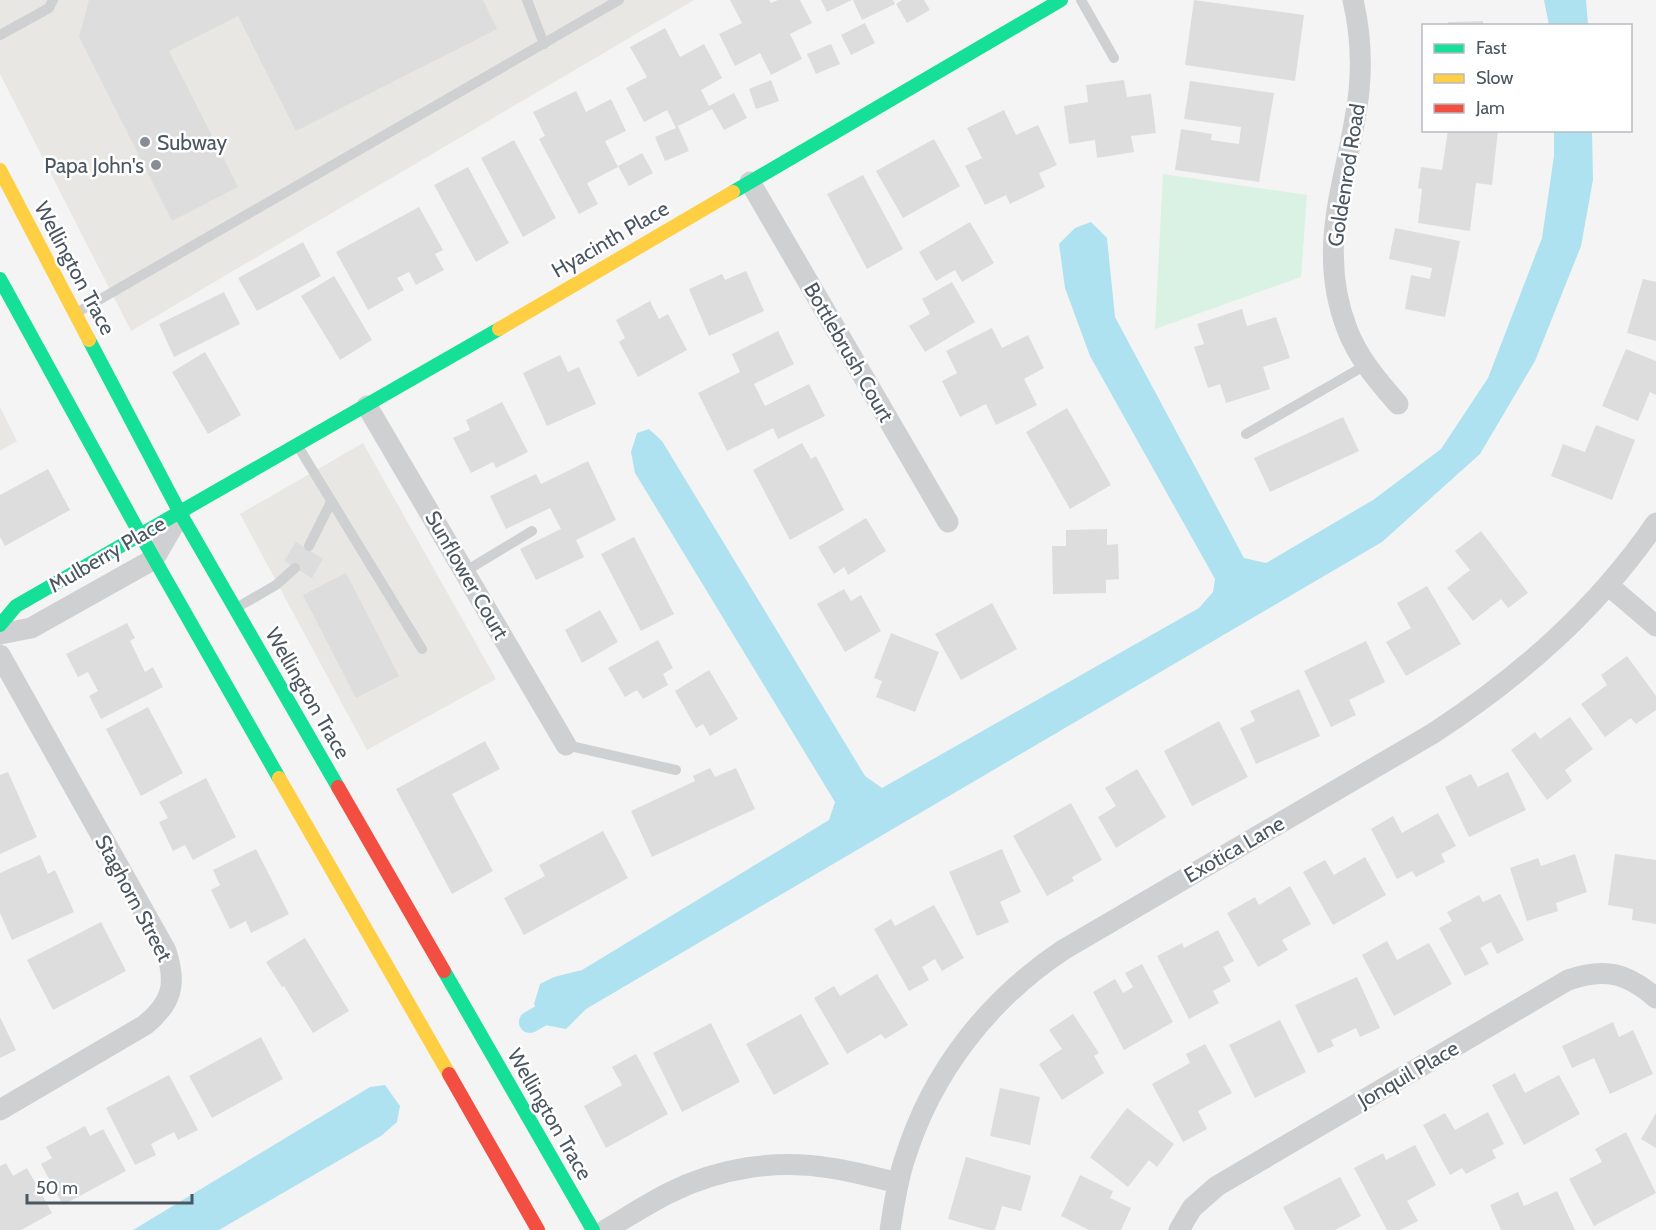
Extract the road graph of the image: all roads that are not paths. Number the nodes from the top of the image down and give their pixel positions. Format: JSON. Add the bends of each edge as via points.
{"nodes":[{"id":1,"x":53,"y":0,"type":"edge"},
{"id":2,"x":527,"y":0,"type":"edge"},
{"id":3,"x":619,"y":0,"type":"edge"},
{"id":4,"x":1061,"y":0,"type":"edge"},
{"id":5,"x":1081,"y":0,"type":"edge"},
{"id":6,"x":1353,"y":0,"type":"edge"},
{"id":7,"x":0,"y":35,"type":"edge"},
{"id":8,"x":544,"y":44,"type":"junction"},
{"id":9,"x":1114,"y":58,"type":"dead end"},
{"id":10,"x":0,"y":170,"type":"edge"},
{"id":11,"x":750,"y":182,"type":"junction"},
{"id":12,"x":0,"y":279,"type":"edge"},
{"id":13,"x":75,"y":314,"type":"junction"},
{"id":14,"x":1366,"y":365,"type":"junction"},
{"id":15,"x":1398,"y":404,"type":"dead end"},
{"id":16,"x":367,"y":406,"type":"junction"},
{"id":17,"x":1246,"y":434,"type":"dead end"},
{"id":18,"x":298,"y":445,"type":"junction"},
{"id":19,"x":331,"y":502,"type":"junction"},
{"id":20,"x":180,"y":513,"type":"junction"},
{"id":21,"x":948,"y":522,"type":"dead end"},
{"id":22,"x":1656,"y":523,"type":"edge"},
{"id":23,"x":532,"y":531,"type":"dead end"},
{"id":24,"x":140,"y":534,"type":"junction"},
{"id":25,"x":309,"y":546,"type":"dead end"},
{"id":26,"x":154,"y":559,"type":"junction"},
{"id":27,"x":295,"y":568,"type":"dead end"},
{"id":28,"x":464,"y":572,"type":"junction"},
{"id":29,"x":1608,"y":585,"type":"junction"},
{"id":30,"x":235,"y":609,"type":"junction"},
{"id":31,"x":0,"y":625,"type":"edge"},
{"id":32,"x":1656,"y":626,"type":"edge"},
{"id":33,"x":0,"y":634,"type":"edge"},
{"id":34,"x":422,"y":649,"type":"dead end"},
{"id":35,"x":0,"y":655,"type":"edge"},
{"id":36,"x":566,"y":745,"type":"joint"},
{"id":37,"x":676,"y":771,"type":"dead end"},
{"id":38,"x":1656,"y":998,"type":"edge"},
{"id":39,"x":0,"y":1110,"type":"edge"},
{"id":40,"x":898,"y":1183,"type":"junction"},
{"id":41,"x":538,"y":1230,"type":"edge"},
{"id":42,"x":593,"y":1230,"type":"edge"},
{"id":43,"x":605,"y":1230,"type":"edge"},
{"id":44,"x":890,"y":1230,"type":"edge"},
{"id":45,"x":1179,"y":1230,"type":"edge"}],
"edges":[{"from":1,"to":7,"type":"lane","via":[[49,8]]},
{"from":2,"to":8,"type":"lane"},
{"from":3,"to":8,"type":"lane"},
{"from":4,"to":11,"type":"street","name":"Hyacinth Place"},
{"from":5,"to":9,"type":"lane"},
{"from":6,"to":14,"type":"street","name":"Goldenrod Road","via":[[1361,56],[1359,92],[1333,232],[1333,265],[1337,297],[1347,328]]},
{"from":8,"to":13,"type":"lane"},
{"from":10,"to":13,"type":"street","name":"Wellington Trace"},
{"from":11,"to":16,"type":"street","name":"Hyacinth Place"},
{"from":11,"to":21,"type":"street","name":"Bottlebrush Court"},
{"from":12,"to":24,"type":"street"},
{"from":13,"to":20,"type":"street","name":"Wellington Trace"},
{"from":14,"to":15,"type":"street","name":"Goldenrod Road"},
{"from":14,"to":17,"type":"lane"},
{"from":16,"to":18,"type":"street","name":"Hyacinth Place"},
{"from":16,"to":28,"type":"street","name":"Sunflower Court"},
{"from":18,"to":19,"type":"lane"},
{"from":18,"to":20,"type":"street","name":"Hyacinth Place"},
{"from":19,"to":25,"type":"lane"},
{"from":19,"to":34,"type":"lane"},
{"from":20,"to":24,"type":"street","name":"Mulberry Place"},
{"from":20,"to":26,"type":"street","name":"Mulberry Place"},
{"from":20,"to":30,"type":"street","name":"Wellington Trace"},
{"from":22,"to":29,"type":"street","name":"Exotica Lane"},
{"from":23,"to":28,"type":"lane"},
{"from":24,"to":26,"type":"street"},
{"from":24,"to":31,"type":"street","name":"Mulberry Place","via":[[16,606]]},
{"from":26,"to":33,"type":"street","name":"Mulberry Place","via":[[31,628]]},
{"from":26,"to":41,"type":"street"},
{"from":27,"to":30,"type":"lane","via":[[276,585]]},
{"from":28,"to":36,"type":"street","name":"Sunflower Court"},
{"from":29,"to":32,"type":"street"},
{"from":29,"to":40,"type":"street","name":"Exotica Lane","via":[[1565,632],[1470,709],[1063,950],[1010,990],[976,1026],[938,1081],[923,1111]]},
{"from":30,"to":42,"type":"street","name":"Wellington Trace"},
{"from":35,"to":39,"type":"street","name":"Staghorn Street","via":[[166,951],[172,967],[172,984],[163,1007],[145,1025]]},
{"from":36,"to":37,"type":"lane"},
{"from":38,"to":45,"type":"street","name":"Jonquil Place","via":[[1617,975],[1600,973],[1568,980],[1217,1186],[1192,1209]]},
{"from":40,"to":43,"type":"street","via":[[794,1164],[739,1169],[669,1192]]},
{"from":40,"to":44,"type":"street","name":"Exotica Lane"}]}
